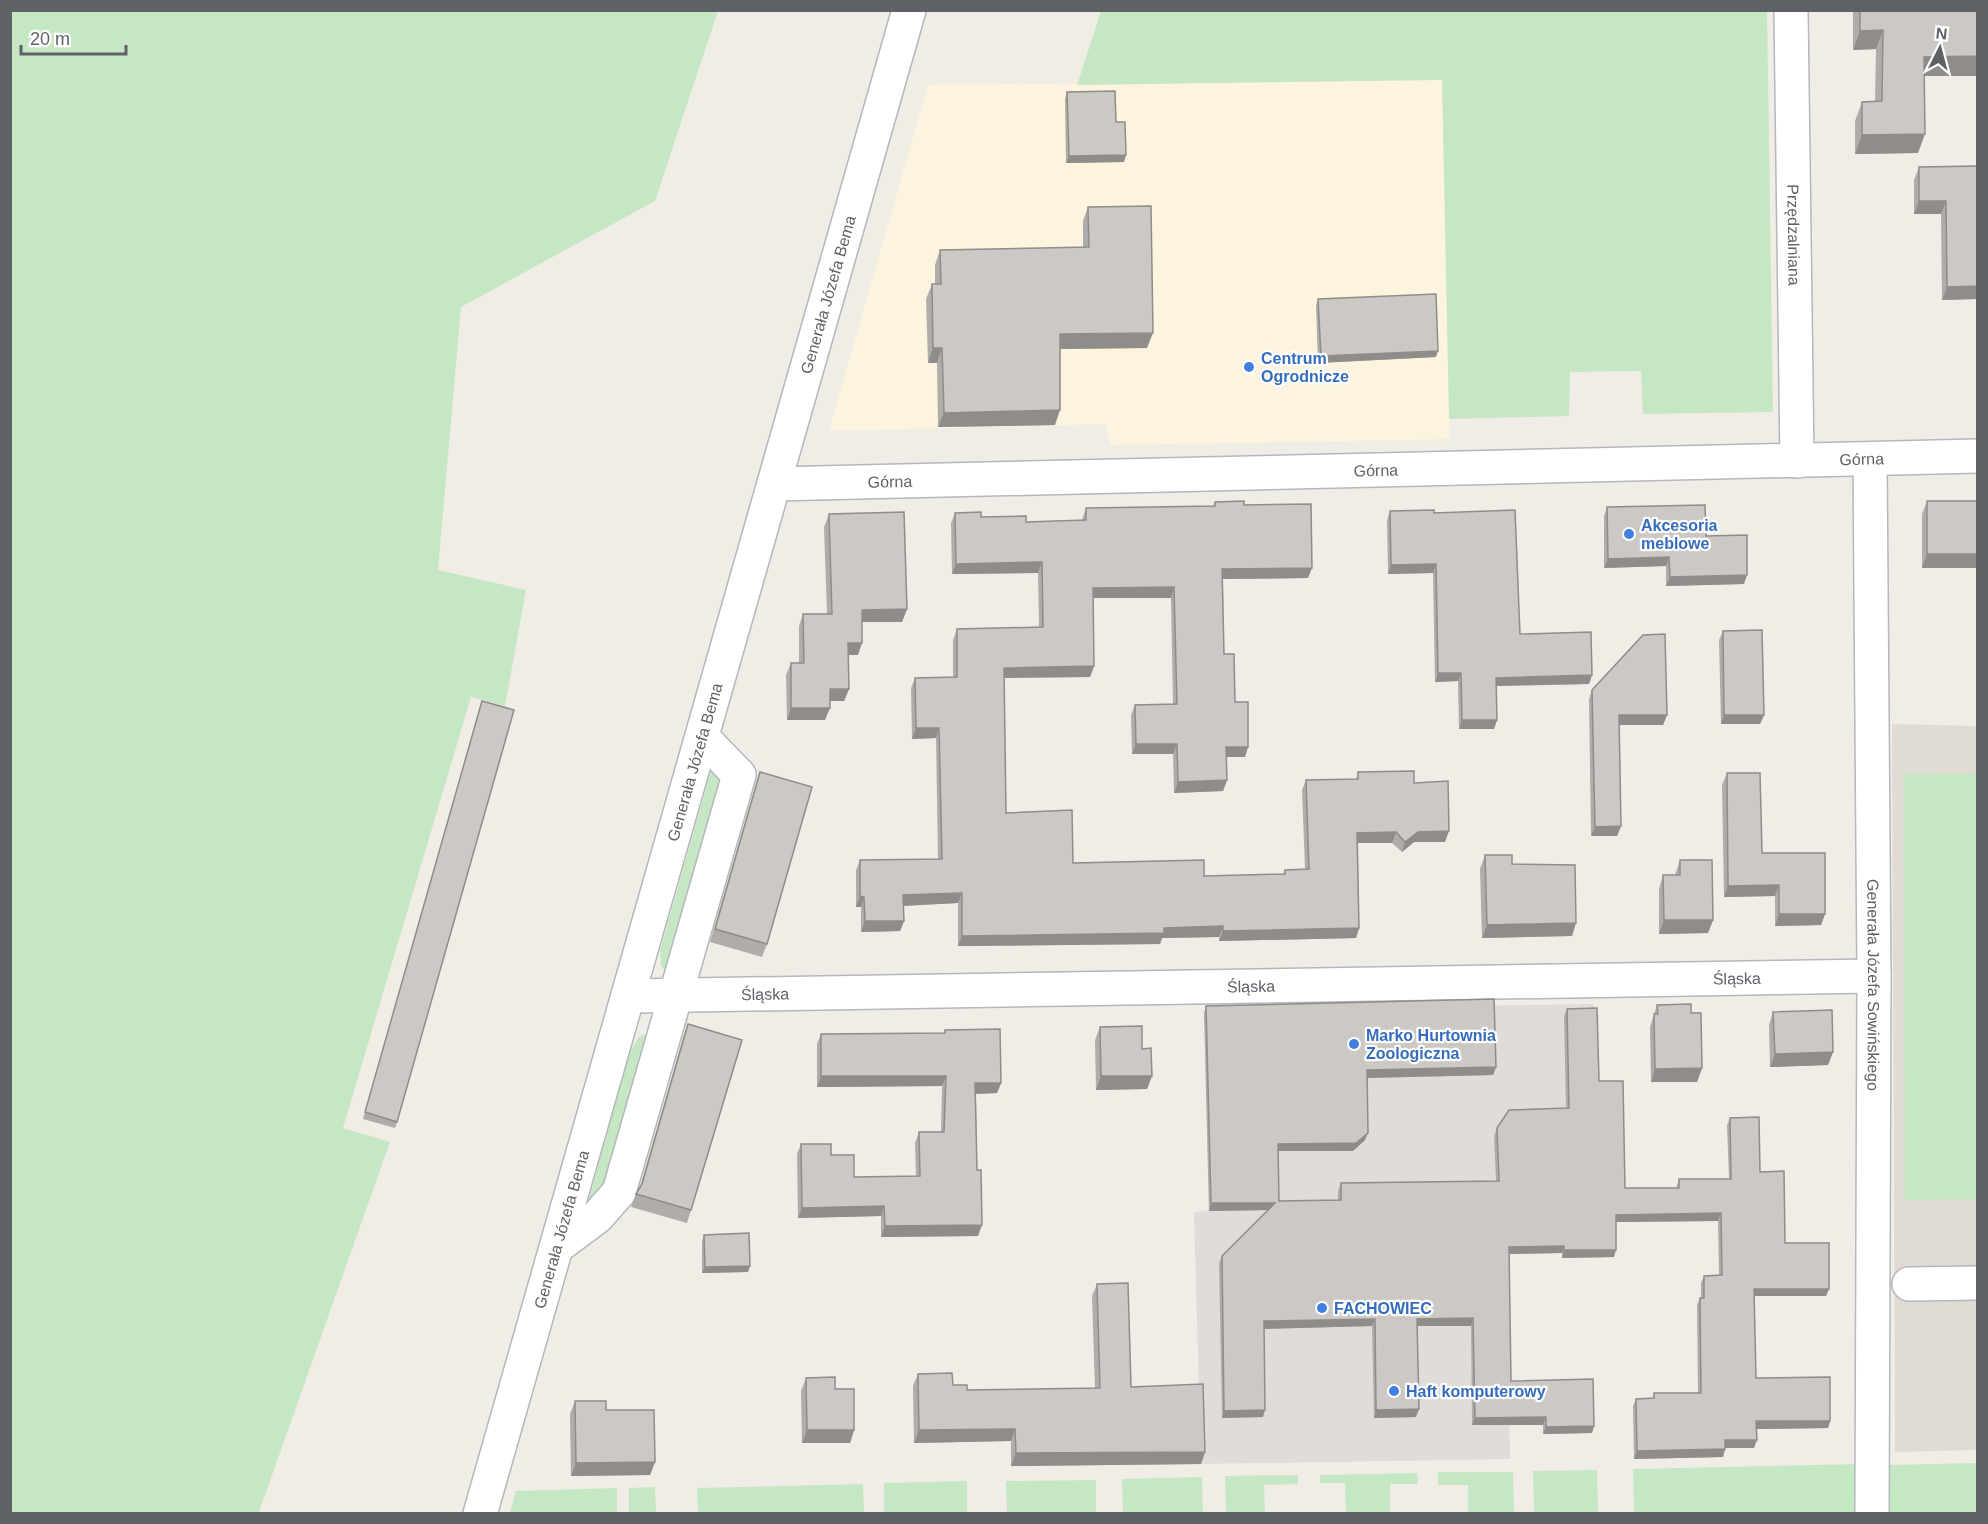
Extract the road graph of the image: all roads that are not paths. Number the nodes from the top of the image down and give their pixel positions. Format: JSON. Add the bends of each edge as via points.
{"nodes":[{"id":1,"x":909,"y":10,"type":"edge"},
{"id":2,"x":1791,"y":10,"type":"edge"},
{"id":3,"x":1977,"y":456,"type":"edge"},
{"id":4,"x":1870,"y":459,"type":"junction"},
{"id":5,"x":1797,"y":461,"type":"junction"},
{"id":6,"x":774,"y":484,"type":"junction"},
{"id":7,"x":702,"y":736,"type":"junction"},
{"id":8,"x":1874,"y":976,"type":"junction"},
{"id":9,"x":630,"y":996,"type":"junction"},
{"id":10,"x":674,"y":996,"type":"junction"},
{"id":11,"x":558,"y":1246,"type":"junction"},
{"id":12,"x":1977,"y":1283,"type":"edge"},
{"id":13,"x":1909,"y":1284,"type":"dead end"},
{"id":14,"x":480,"y":1514,"type":"edge"},
{"id":15,"x":1872,"y":1514,"type":"edge"}],
"edges":[{"from":1,"to":6,"type":"street","name":"Generała Józefa Bema"},
{"from":2,"to":5,"type":"street","name":"Przędzalniana"},
{"from":3,"to":4,"type":"street","name":"Górna"},
{"from":4,"to":5,"type":"street","name":"Górna"},
{"from":4,"to":8,"type":"street","name":"Generała Józefa Sowińskiego"},
{"from":5,"to":6,"type":"street","name":"Górna"},
{"from":6,"to":7,"type":"street","name":"Generała Józefa Bema"},
{"from":7,"to":9,"type":"street","name":"Generała Józefa Bema"},
{"from":7,"to":10,"type":"street","via":[[739,775]]},
{"from":8,"to":10,"type":"street","name":"Śląska"},
{"from":8,"to":15,"type":"street","name":"Generała Józefa Sowińskiego"},
{"from":9,"to":10,"type":"street","name":"Śląska"},
{"from":9,"to":11,"type":"street","name":"Generała Józefa Bema"},
{"from":10,"to":11,"type":"street","via":[[619,1192],[597,1217]]},
{"from":11,"to":14,"type":"street","name":"Generała Józefa Bema"},
{"from":12,"to":13,"type":"street"}]}
